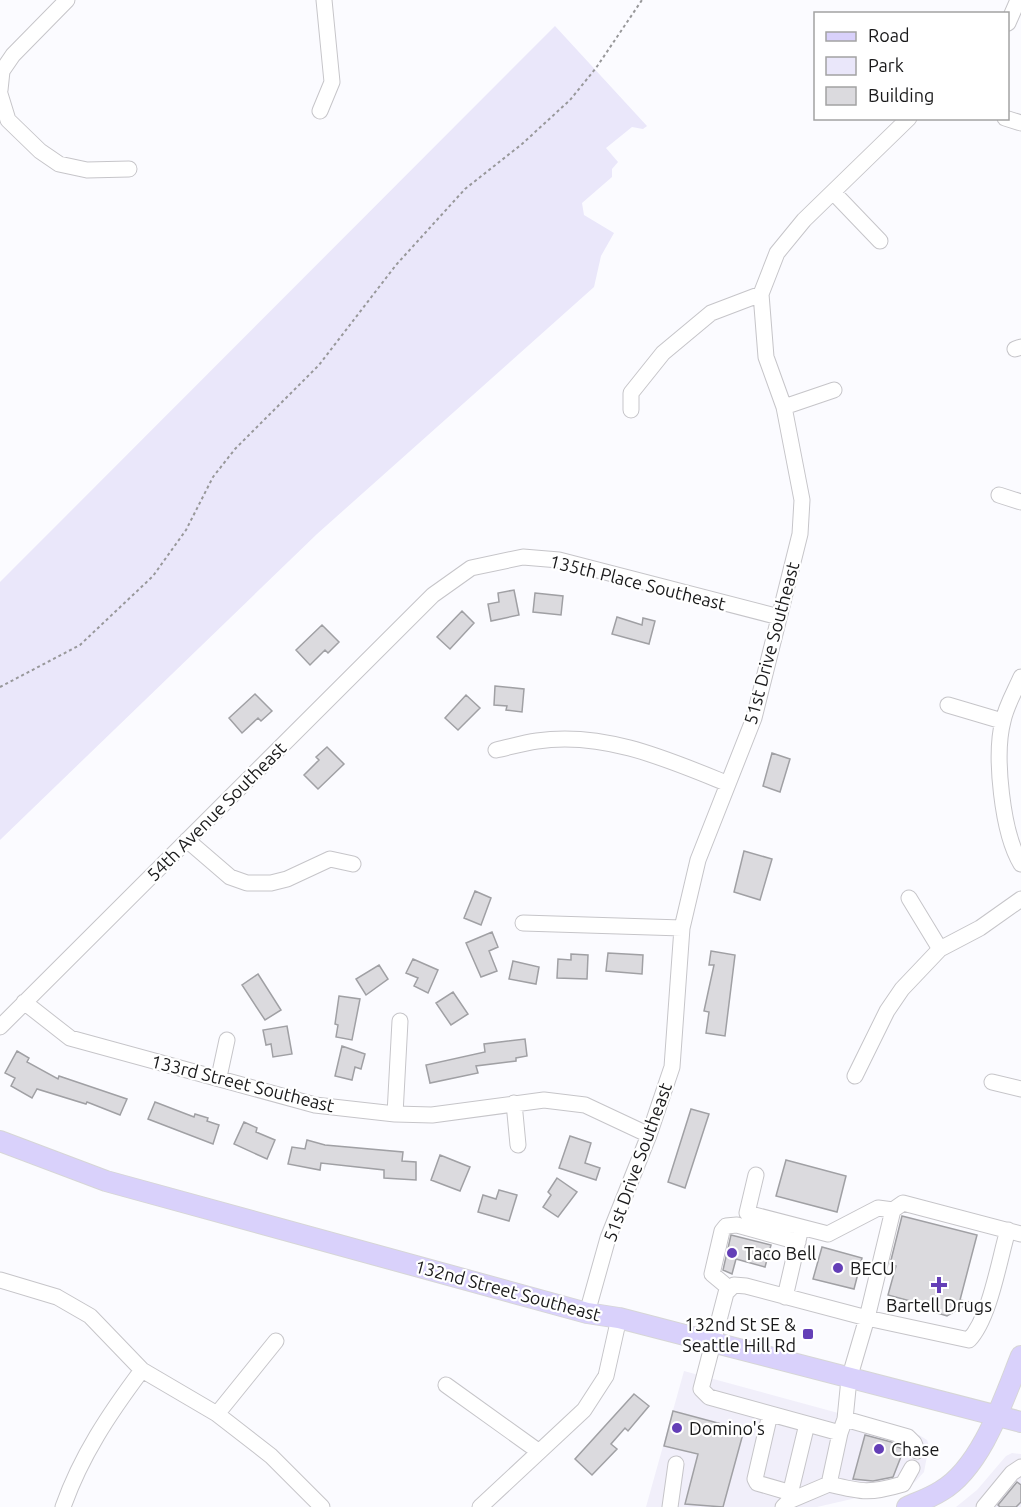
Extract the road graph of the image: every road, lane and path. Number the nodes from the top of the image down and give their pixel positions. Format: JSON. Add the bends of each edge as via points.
{"nodes":[{"id":1,"x":67,"y":0,"type":"edge"},
{"id":2,"x":324,"y":0,"type":"edge"},
{"id":3,"x":642,"y":0,"type":"edge"},
{"id":4,"x":1018,"y":0,"type":"edge"},
{"id":5,"x":1009,"y":20,"type":"edge"},
{"id":6,"x":0,"y":92,"type":"edge"},
{"id":7,"x":320,"y":111,"type":"dead end"},
{"id":8,"x":907,"y":120,"type":"edge"},
{"id":9,"x":129,"y":169,"type":"dead end"},
{"id":10,"x":833,"y":192,"type":"junction"},
{"id":11,"x":880,"y":241,"type":"dead end"},
{"id":12,"x":761,"y":294,"type":"junction"},
{"id":13,"x":834,"y":390,"type":"dead end"},
{"id":14,"x":784,"y":407,"type":"junction"},
{"id":15,"x":631,"y":410,"type":"dead end"},
{"id":16,"x":999,"y":495,"type":"dead end"},
{"id":17,"x":1021,"y":502,"type":"edge"},
{"id":18,"x":433,"y":595,"type":"joint"},
{"id":19,"x":779,"y":617,"type":"junction"},
{"id":20,"x":1021,"y":677,"type":"edge"},
{"id":21,"x":0,"y":687,"type":"edge"},
{"id":22,"x":948,"y":705,"type":"dead end"},
{"id":23,"x":1002,"y":721,"type":"junction"},
{"id":24,"x":496,"y":750,"type":"dead end"},
{"id":25,"x":726,"y":783,"type":"junction"},
{"id":26,"x":187,"y":840,"type":"junction"},
{"id":27,"x":353,"y":864,"type":"dead end"},
{"id":28,"x":1021,"y":864,"type":"edge"},
{"id":29,"x":909,"y":898,"type":"dead end"},
{"id":30,"x":1021,"y":899,"type":"edge"},
{"id":31,"x":523,"y":923,"type":"dead end"},
{"id":32,"x":682,"y":928,"type":"junction"},
{"id":33,"x":940,"y":949,"type":"junction"},
{"id":34,"x":24,"y":1002,"type":"junction"},
{"id":35,"x":400,"y":1022,"type":"dead end"},
{"id":36,"x":0,"y":1027,"type":"edge"},
{"id":37,"x":227,"y":1040,"type":"dead end"},
{"id":38,"x":855,"y":1076,"type":"dead end"},
{"id":39,"x":219,"y":1077,"type":"junction"},
{"id":40,"x":992,"y":1082,"type":"dead end"},
{"id":41,"x":1021,"y":1089,"type":"edge"},
{"id":42,"x":514,"y":1103,"type":"junction"},
{"id":43,"x":395,"y":1114,"type":"junction"},
{"id":44,"x":649,"y":1135,"type":"junction"},
{"id":45,"x":0,"y":1142,"type":"edge"},
{"id":46,"x":518,"y":1145,"type":"dead end"},
{"id":47,"x":756,"y":1175,"type":"dead end"},
{"id":48,"x":893,"y":1210,"type":"junction"},
{"id":49,"x":801,"y":1227,"type":"junction"},
{"id":50,"x":1015,"y":1232,"type":"edge"},
{"id":51,"x":798,"y":1242,"type":"junction"},
{"id":52,"x":0,"y":1280,"type":"edge"},
{"id":53,"x":729,"y":1289,"type":"junction"},
{"id":54,"x":785,"y":1296,"type":"junction"},
{"id":55,"x":587,"y":1313,"type":"junction"},
{"id":56,"x":619,"y":1318,"type":"junction"},
{"id":57,"x":867,"y":1318,"type":"junction"},
{"id":58,"x":276,"y":1341,"type":"dead end"},
{"id":59,"x":713,"y":1342,"type":"junction"},
{"id":60,"x":1021,"y":1356,"type":"edge"},
{"id":61,"x":142,"y":1370,"type":"junction"},
{"id":62,"x":849,"y":1379,"type":"junction"},
{"id":63,"x":446,"y":1384,"type":"dead end"},
{"id":64,"x":217,"y":1414,"type":"junction"},
{"id":65,"x":771,"y":1414,"type":"junction"},
{"id":66,"x":997,"y":1416,"type":"junction"},
{"id":67,"x":1021,"y":1422,"type":"edge"},
{"id":68,"x":807,"y":1424,"type":"junction"},
{"id":69,"x":842,"y":1426,"type":"junction"},
{"id":70,"x":538,"y":1451,"type":"junction"},
{"id":71,"x":916,"y":1451,"type":"dead end"},
{"id":72,"x":676,"y":1464,"type":"dead end"},
{"id":73,"x":1021,"y":1467,"type":"edge"},
{"id":74,"x":912,"y":1468,"type":"dead end"},
{"id":75,"x":829,"y":1484,"type":"junction"},
{"id":76,"x":787,"y":1500,"type":"edge"},
{"id":77,"x":63,"y":1507,"type":"edge"},
{"id":78,"x":322,"y":1507,"type":"edge"},
{"id":79,"x":480,"y":1507,"type":"edge"},
{"id":80,"x":670,"y":1507,"type":"edge"},
{"id":81,"x":907,"y":1507,"type":"edge"},
{"id":82,"x":984,"y":1507,"type":"edge"}],
"edges":[{"from":1,"to":6,"type":"street","via":[[13,55],[2,71]]},
{"from":2,"to":7,"type":"street","via":[[332,82]]},
{"from":3,"to":21,"type":"path","via":[[570,100],[465,189],[396,266],[319,365],[235,449],[213,477],[186,530],[153,576],[80,645]]},
{"from":4,"to":5,"type":"street"},
{"from":6,"to":9,"type":"street","via":[[8,120],[59,164],[87,170]]},
{"from":8,"to":10,"type":"street","name":"51st Drive Southeast"},
{"from":10,"to":11,"type":"street"},
{"from":10,"to":12,"type":"street","name":"51st Drive Southeast","via":[[777,253]]},
{"from":12,"to":14,"type":"street","name":"51st Drive Southeast","via":[[766,357]]},
{"from":12,"to":15,"type":"street","via":[[711,313],[663,353],[631,393]]},
{"from":13,"to":14,"type":"street"},
{"from":14,"to":19,"type":"street","name":"51st Drive Southeast","via":[[802,500],[800,534]]},
{"from":16,"to":17,"type":"street"},
{"from":18,"to":19,"type":"street","name":"135th Place Southeast","via":[[471,568],[523,557],[559,560]]},
{"from":18,"to":26,"type":"street","name":"54th Avenue Southeast"},
{"from":19,"to":25,"type":"street","name":"51st Drive Southeast","via":[[754,718]]},
{"from":20,"to":23,"type":"street"},
{"from":22,"to":23,"type":"street"},
{"from":23,"to":28,"type":"street","via":[[1003,810]]},
{"from":24,"to":25,"type":"street","via":[[539,741],[593,740],[655,754]]},
{"from":25,"to":32,"type":"street","name":"51st Drive Southeast","via":[[698,860]]},
{"from":26,"to":27,"type":"street","via":[[230,877],[248,883],[286,879],[330,859]]},
{"from":26,"to":34,"type":"street","name":"54th Avenue Southeast"},
{"from":29,"to":33,"type":"street"},
{"from":30,"to":33,"type":"street","via":[[980,928]]},
{"from":31,"to":32,"type":"street"},
{"from":32,"to":44,"type":"street","name":"51st Drive Southeast","via":[[672,1067]]},
{"from":33,"to":38,"type":"street","via":[[902,988]]},
{"from":34,"to":36,"type":"street","name":"54th Avenue Southeast"},
{"from":34,"to":39,"type":"street","name":"133rd Street Southeast","via":[[70,1038]]},
{"from":35,"to":43,"type":"street"},
{"from":37,"to":39,"type":"street"},
{"from":39,"to":43,"type":"street","name":"133rd Street Southeast","via":[[315,1105]]},
{"from":40,"to":41,"type":"street"},
{"from":42,"to":43,"type":"street","name":"133rd Street Southeast","via":[[432,1115]]},
{"from":42,"to":44,"type":"street","name":"133rd Street Southeast","via":[[544,1100],[585,1105]]},
{"from":42,"to":46,"type":"street"},
{"from":44,"to":55,"type":"street","name":"51st Drive Southeast","via":[[608,1238]]},
{"from":45,"to":55,"type":"main road","name":"132nd Street Southeast","via":[[106,1181]]},
{"from":47,"to":49,"type":"street","via":[[747,1213]]},
{"from":48,"to":49,"type":"street","via":[[878,1208],[828,1233]]},
{"from":48,"to":50,"type":"street","via":[[903,1203]]},
{"from":48,"to":57,"type":"street"},
{"from":49,"to":51,"type":"street"},
{"from":50,"to":57,"type":"street","via":[[969,1340]]},
{"from":51,"to":53,"type":"street","via":[[737,1225],[726,1226],[712,1274]]},
{"from":51,"to":54,"type":"street"},
{"from":52,"to":61,"type":"street","via":[[57,1297],[90,1316]]},
{"from":53,"to":54,"type":"street","via":[[734,1285],[746,1286]]},
{"from":53,"to":59,"type":"street"},
{"from":54,"to":57,"type":"street"},
{"from":55,"to":56,"type":"main road","name":"132nd Street Southeast"},
{"from":56,"to":59,"type":"main road","name":"132nd Street Southeast"},
{"from":56,"to":70,"type":"street","via":[[606,1376],[584,1410]]},
{"from":57,"to":62,"type":"street"},
{"from":58,"to":64,"type":"street"},
{"from":59,"to":62,"type":"main road","name":"132nd Street Southeast"},
{"from":59,"to":65,"type":"street","via":[[701,1389],[709,1397]]},
{"from":60,"to":66,"type":"main road"},
{"from":61,"to":64,"type":"street"},
{"from":61,"to":77,"type":"street","via":[[104,1421],[76,1471]]},
{"from":62,"to":66,"type":"main road","name":"132nd Street Southeast"},
{"from":62,"to":69,"type":"street"},
{"from":63,"to":70,"type":"street"},
{"from":64,"to":78,"type":"street","via":[[270,1456]]},
{"from":65,"to":68,"type":"street"},
{"from":65,"to":76,"type":"street","via":[[755,1479]]},
{"from":66,"to":67,"type":"main road","name":"132nd Street Southeast"},
{"from":66,"to":81,"type":"main road","via":[[963,1471],[942,1491]]},
{"from":68,"to":69,"type":"street"},
{"from":68,"to":76,"type":"street"},
{"from":69,"to":71,"type":"street","via":[[908,1437]]},
{"from":69,"to":75,"type":"street"},
{"from":70,"to":79,"type":"street"},
{"from":72,"to":80,"type":"street"},
{"from":73,"to":82,"type":"street"},
{"from":74,"to":75,"type":"street","via":[[903,1484],[877,1492]]},
{"from":75,"to":76,"type":"street"}]}
